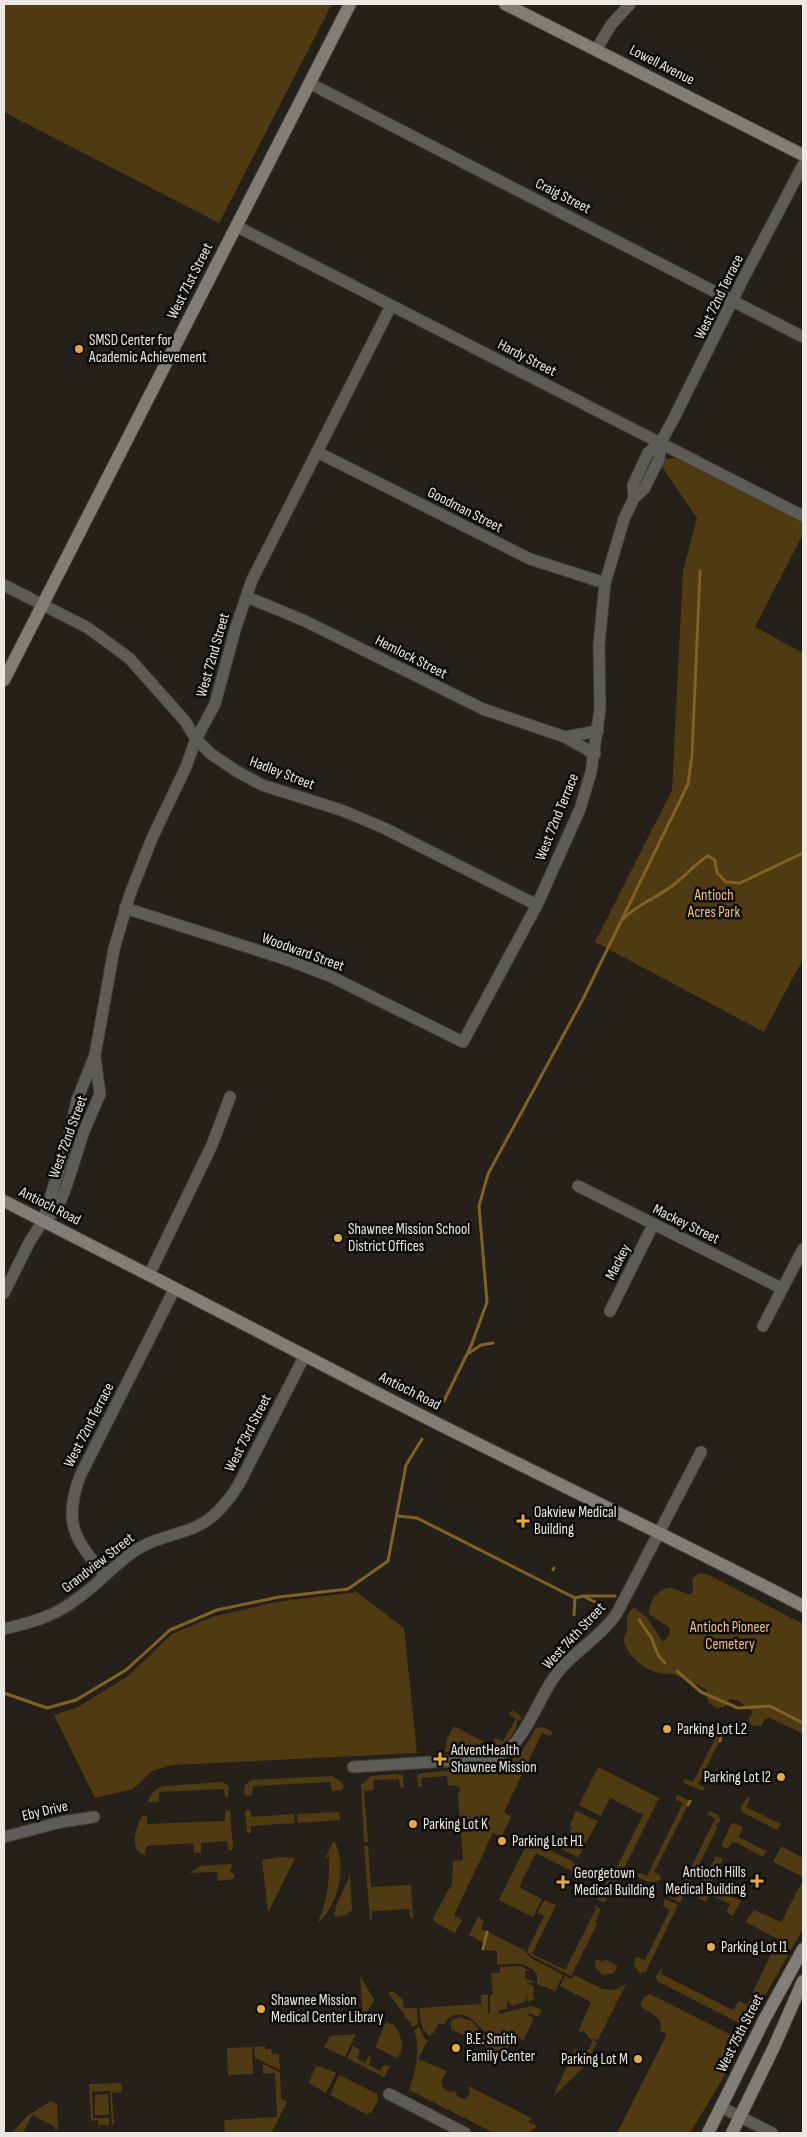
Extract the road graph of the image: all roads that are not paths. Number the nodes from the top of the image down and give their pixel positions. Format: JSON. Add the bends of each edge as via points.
{"nodes":[{"id":1,"x":350,"y":4,"type":"edge"},
{"id":2,"x":505,"y":4,"type":"edge"},
{"id":3,"x":630,"y":4,"type":"edge"},
{"id":4,"x":596,"y":50,"type":"junction"},
{"id":5,"x":309,"y":83,"type":"junction"},
{"id":6,"x":803,"y":156,"type":"edge"},
{"id":7,"x":803,"y":165,"type":"edge"},
{"id":8,"x":236,"y":226,"type":"junction"},
{"id":9,"x":734,"y":300,"type":"junction"},
{"id":10,"x":391,"y":306,"type":"junction"},
{"id":11,"x":803,"y":337,"type":"edge"},
{"id":12,"x":661,"y":442,"type":"junction"},
{"id":13,"x":317,"y":452,"type":"junction"},
{"id":14,"x":803,"y":516,"type":"edge"},
{"id":15,"x":605,"y":583,"type":"junction"},
{"id":16,"x":4,"y":585,"type":"edge"},
{"id":17,"x":246,"y":597,"type":"junction"},
{"id":18,"x":42,"y":604,"type":"junction"},
{"id":19,"x":4,"y":680,"type":"edge"},
{"id":20,"x":598,"y":732,"type":"junction"},
{"id":21,"x":565,"y":737,"type":"junction"},
{"id":22,"x":196,"y":740,"type":"junction"},
{"id":23,"x":595,"y":754,"type":"junction"},
{"id":24,"x":537,"y":905,"type":"junction"},
{"id":25,"x":125,"y":908,"type":"junction"},
{"id":26,"x":462,"y":1042,"type":"joint"},
{"id":27,"x":95,"y":1056,"type":"junction"},
{"id":28,"x":230,"y":1097,"type":"dead end"},
{"id":29,"x":578,"y":1186,"type":"dead end"},
{"id":30,"x":4,"y":1201,"type":"edge"},
{"id":31,"x":43,"y":1221,"type":"junction"},
{"id":32,"x":653,"y":1225,"type":"junction"},
{"id":33,"x":803,"y":1249,"type":"edge"},
{"id":34,"x":149,"y":1275,"type":"junction"},
{"id":35,"x":175,"y":1288,"type":"junction"},
{"id":36,"x":782,"y":1288,"type":"junction"},
{"id":37,"x":4,"y":1293,"type":"edge"},
{"id":38,"x":610,"y":1311,"type":"dead end"},
{"id":39,"x":763,"y":1326,"type":"dead end"},
{"id":40,"x":305,"y":1354,"type":"junction"},
{"id":41,"x":701,"y":1452,"type":"dead end"},
{"id":42,"x":209,"y":1518,"type":"joint"},
{"id":43,"x":659,"y":1532,"type":"junction"},
{"id":44,"x":105,"y":1574,"type":"junction"},
{"id":45,"x":803,"y":1606,"type":"edge"},
{"id":46,"x":4,"y":1629,"type":"edge"},
{"id":47,"x":353,"y":1768,"type":"dead end"},
{"id":48,"x":94,"y":1817,"type":"dead end"},
{"id":49,"x":4,"y":1836,"type":"edge"},
{"id":50,"x":803,"y":1949,"type":"edge"},
{"id":51,"x":803,"y":1981,"type":"edge"},
{"id":52,"x":389,"y":2094,"type":"dead end"},
{"id":53,"x":721,"y":2108,"type":"junction"},
{"id":54,"x":740,"y":2117,"type":"junction"},
{"id":55,"x":465,"y":2133,"type":"edge"},
{"id":56,"x":708,"y":2133,"type":"edge"},
{"id":57,"x":732,"y":2133,"type":"edge"},
{"id":58,"x":772,"y":2133,"type":"edge"}],
"edges":[{"from":1,"to":5,"type":"main road","name":"West 71st Street"},
{"from":2,"to":4,"type":"main road","name":"Lowell Avenue"},
{"from":3,"to":4,"type":"street","via":[[611,25]]},
{"from":4,"to":6,"type":"main road","name":"Lowell Avenue"},
{"from":5,"to":8,"type":"main road","name":"West 71st Street"},
{"from":5,"to":9,"type":"street","name":"Craig Street"},
{"from":7,"to":9,"type":"street","name":"West 72nd Terrace"},
{"from":8,"to":10,"type":"street","name":"Hardy Street"},
{"from":8,"to":18,"type":"main road","name":"West 71st Street"},
{"from":9,"to":11,"type":"street","name":"Craig Street"},
{"from":9,"to":12,"type":"street","name":"West 72nd Terrace"},
{"from":10,"to":12,"type":"street","name":"Hardy Street"},
{"from":10,"to":13,"type":"street","name":"West 72nd Street"},
{"from":12,"to":14,"type":"street","name":"Hardy Street"},
{"from":12,"to":15,"type":"street","name":"West 72nd Terrace","via":[[659,459],[624,519]]},
{"from":13,"to":15,"type":"street","name":"Goodman Street","via":[[530,559]]},
{"from":13,"to":17,"type":"street","name":"West 72nd Street"},
{"from":15,"to":20,"type":"street","name":"West 72nd Terrace"},
{"from":16,"to":18,"type":"street","name":"Hadley Street"},
{"from":17,"to":21,"type":"street","name":"Hemlock Street","via":[[305,621],[483,709]]},
{"from":17,"to":22,"type":"street","name":"West 72nd Street","via":[[215,704]]},
{"from":18,"to":19,"type":"main road","name":"West 71st Street"},
{"from":18,"to":22,"type":"street","name":"Hadley Street","via":[[88,628],[130,658],[185,721]]},
{"from":20,"to":21,"type":"street","name":"Hemlock Street"},
{"from":20,"to":23,"type":"street","name":"West 72nd Terrace"},
{"from":21,"to":23,"type":"street","name":"Hemlock Street"},
{"from":22,"to":24,"type":"street","name":"Hadley Street","via":[[211,754],[262,785],[341,810],[384,828]]},
{"from":22,"to":25,"type":"street","name":"West 72nd Street"},
{"from":23,"to":24,"type":"street","name":"West 72nd Terrace","via":[[580,809]]},
{"from":24,"to":26,"type":"street","name":"West 72nd Terrace"},
{"from":25,"to":26,"type":"street","name":"Woodward Street","via":[[306,967]]},
{"from":25,"to":27,"type":"street","name":"West 72nd Street","via":[[114,949]]},
{"from":27,"to":31,"type":"street","name":"West 72nd Street","via":[[77,1100]]},
{"from":27,"to":31,"type":"street","name":"West 72nd Street","via":[[100,1094],[57,1210]]},
{"from":28,"to":34,"type":"street","via":[[204,1162]]},
{"from":29,"to":32,"type":"street","name":"Mackey Street"},
{"from":30,"to":31,"type":"main road","name":"Antioch Road"},
{"from":31,"to":34,"type":"main road","name":"Antioch Road"},
{"from":31,"to":37,"type":"street","name":"West 72nd Street"},
{"from":32,"to":36,"type":"street","name":"Mackey Street"},
{"from":32,"to":38,"type":"street","name":"Mackey"},
{"from":33,"to":36,"type":"street"},
{"from":34,"to":35,"type":"main road","name":"Antioch Road"},
{"from":35,"to":40,"type":"main road","name":"Antioch Road"},
{"from":35,"to":44,"type":"street","name":"West 72nd Terrace","via":[[73,1495],[75,1534],[85,1552]]},
{"from":36,"to":39,"type":"street"},
{"from":40,"to":42,"type":"street","name":"West 73rd Street","via":[[239,1484],[228,1501]]},
{"from":40,"to":43,"type":"main road","name":"Antioch Road"},
{"from":41,"to":43,"type":"street","name":"West 74th Street"},
{"from":42,"to":44,"type":"street","name":"Grandview Street","via":[[195,1528],[155,1540]]},
{"from":43,"to":45,"type":"main road","name":"Antioch Road"},
{"from":43,"to":47,"type":"street","name":"West 74th Street","via":[[617,1613],[604,1630],[558,1671],[511,1750],[495,1758]]},
{"from":44,"to":46,"type":"street","name":"Grandview Street","via":[[59,1611],[38,1621]]},
{"from":48,"to":49,"type":"street","name":"Eby Drive"},
{"from":50,"to":53,"type":"main road","name":"West 75th Street"},
{"from":51,"to":54,"type":"main road"},
{"from":52,"to":55,"type":"street"},
{"from":53,"to":54,"type":"street"},
{"from":53,"to":56,"type":"main road","name":"West 75th Street"},
{"from":54,"to":57,"type":"main road"},
{"from":54,"to":58,"type":"street"}]}
